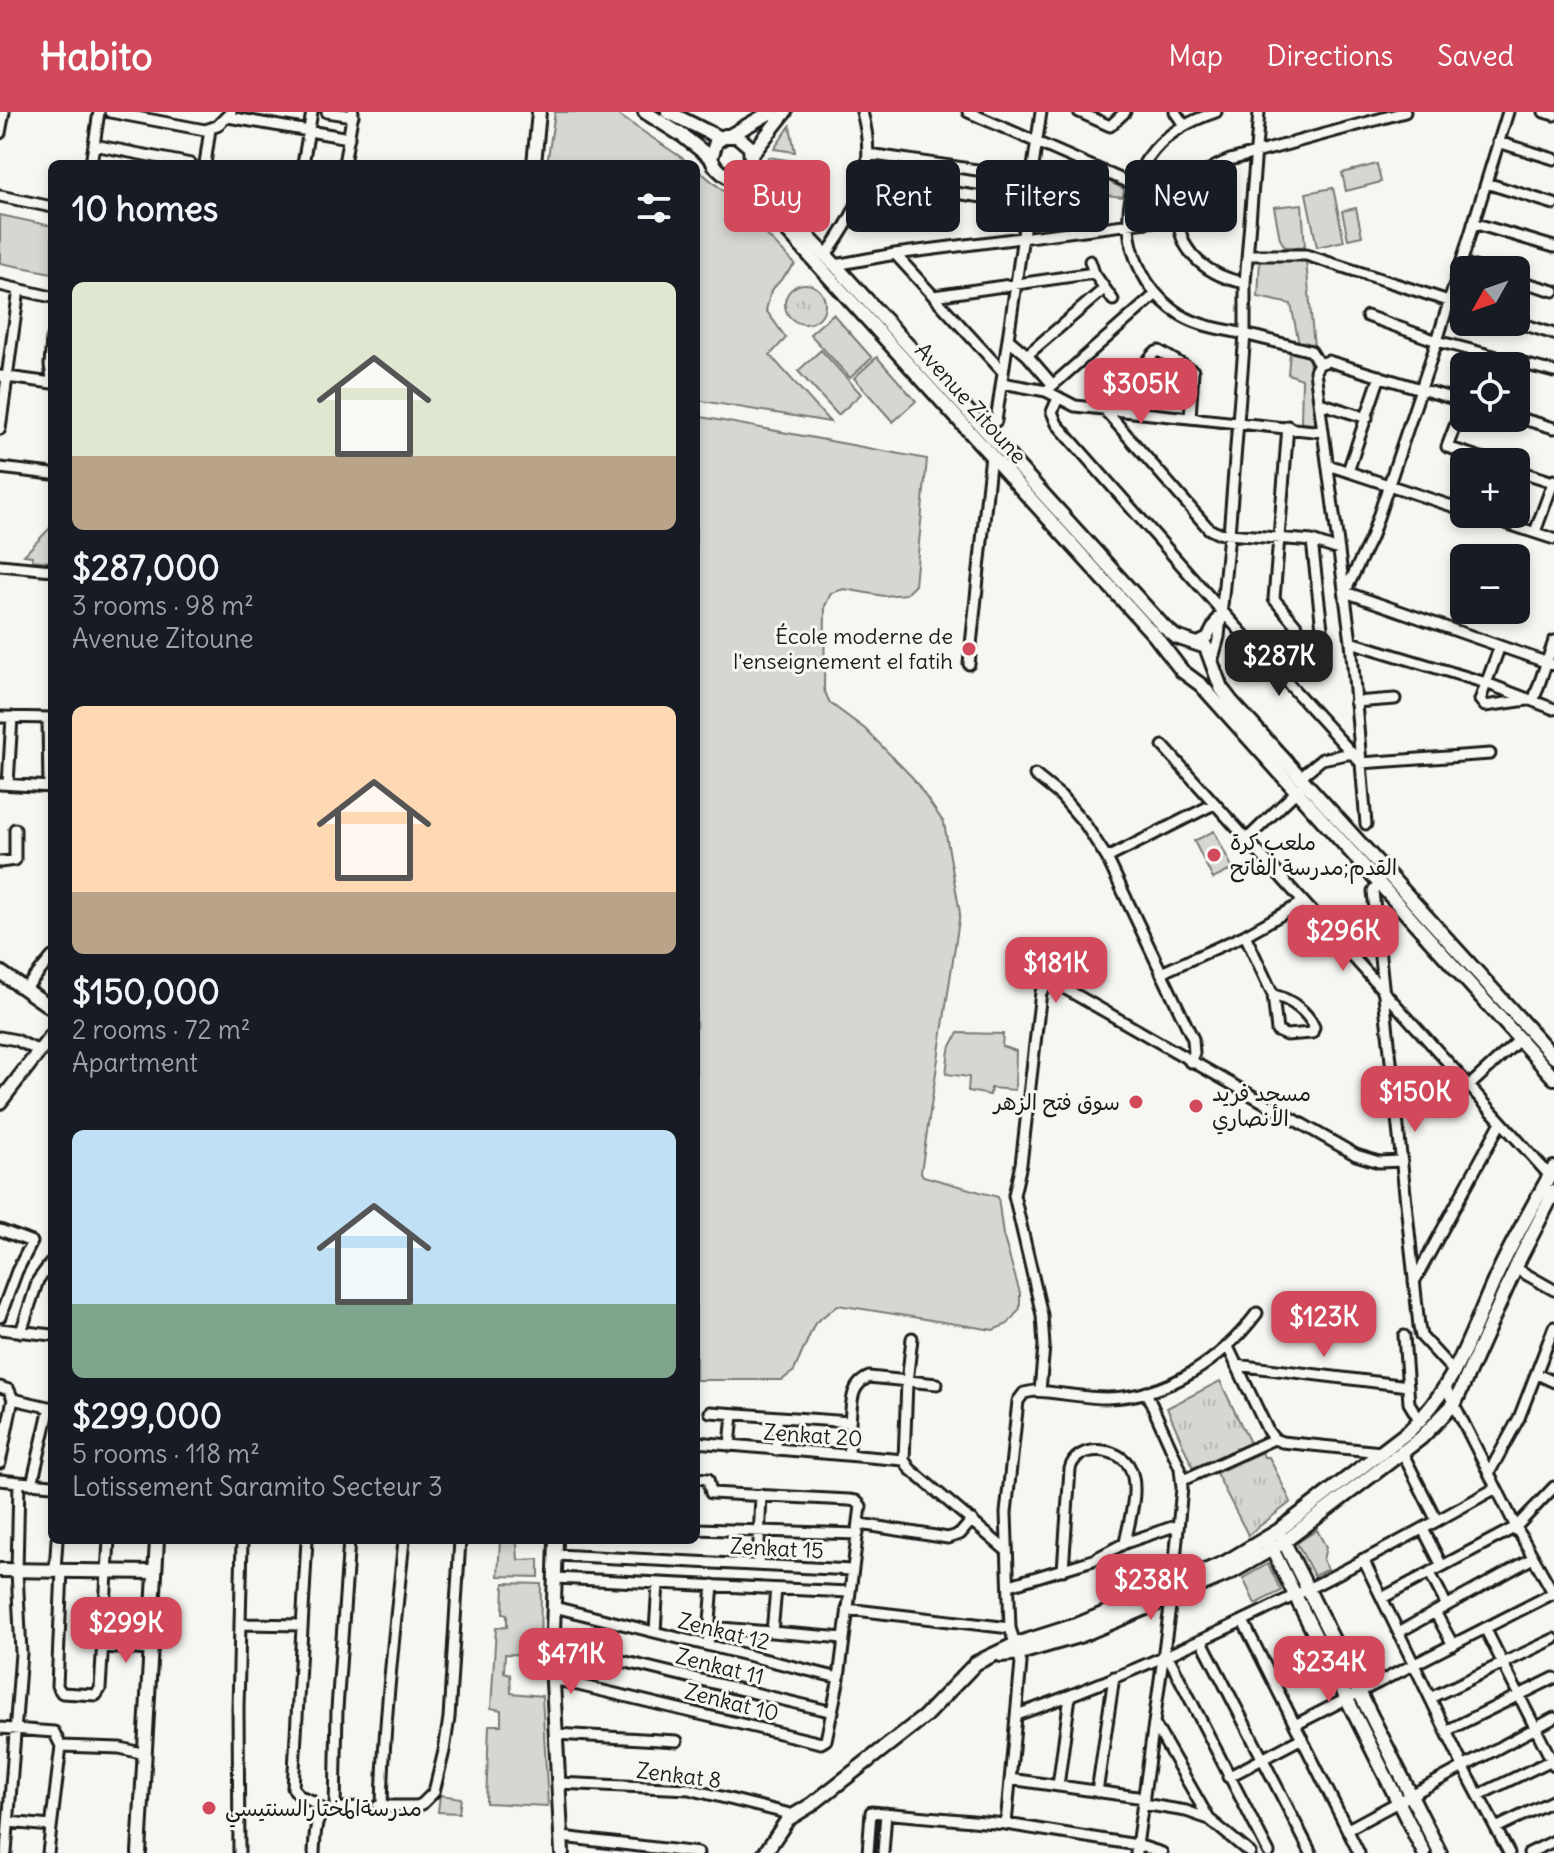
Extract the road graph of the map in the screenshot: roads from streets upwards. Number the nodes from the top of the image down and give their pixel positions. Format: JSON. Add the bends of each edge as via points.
{"nodes":[{"id":1,"x":4,"y":112,"type":"edge"},
{"id":2,"x":99,"y":112,"type":"edge"},
{"id":3,"x":110,"y":112,"type":"edge"},
{"id":4,"x":312,"y":112,"type":"edge"},
{"id":5,"x":327,"y":112,"type":"edge"},
{"id":6,"x":541,"y":112,"type":"edge"},
{"id":7,"x":645,"y":112,"type":"edge"},
{"id":8,"x":668,"y":112,"type":"edge"},
{"id":9,"x":771,"y":112,"type":"edge"},
{"id":10,"x":785,"y":112,"type":"edge"},
{"id":11,"x":862,"y":112,"type":"edge"},
{"id":12,"x":968,"y":112,"type":"edge"},
{"id":13,"x":1041,"y":112,"type":"edge"},
{"id":14,"x":1079,"y":112,"type":"edge"},
{"id":15,"x":1125,"y":112,"type":"edge"},
{"id":16,"x":1175,"y":112,"type":"edge"},
{"id":17,"x":1216,"y":112,"type":"edge"},
{"id":18,"x":1259,"y":112,"type":"edge"},
{"id":19,"x":1405,"y":112,"type":"edge"},
{"id":20,"x":1508,"y":112,"type":"edge"},
{"id":21,"x":1544,"y":112,"type":"edge"},
{"id":22,"x":230,"y":114,"type":"edge"},
{"id":23,"x":353,"y":114,"type":"edge"},
{"id":24,"x":1554,"y":115,"type":"edge"},
{"id":25,"x":1184,"y":125,"type":"junction"},
{"id":26,"x":210,"y":129,"type":"junction"},
{"id":27,"x":308,"y":131,"type":"junction"},
{"id":28,"x":0,"y":133,"type":"edge"},
{"id":29,"x":726,"y":137,"type":"junction"},
{"id":30,"x":349,"y":138,"type":"junction"},
{"id":31,"x":1498,"y":142,"type":"junction"},
{"id":32,"x":1037,"y":143,"type":"junction"},
{"id":33,"x":94,"y":145,"type":"junction"},
{"id":34,"x":1256,"y":152,"type":"junction"},
{"id":35,"x":868,"y":154,"type":"junction"},
{"id":36,"x":711,"y":158,"type":"junction"},
{"id":37,"x":750,"y":159,"type":"junction"},
{"id":38,"x":1554,"y":159,"type":"edge"},
{"id":39,"x":92,"y":160,"type":"edge"},
{"id":40,"x":171,"y":160,"type":"edge"},
{"id":41,"x":206,"y":160,"type":"edge"},
{"id":42,"x":304,"y":160,"type":"edge"},
{"id":43,"x":345,"y":160,"type":"edge"},
{"id":44,"x":535,"y":160,"type":"edge"},
{"id":45,"x":867,"y":160,"type":"edge"},
{"id":46,"x":1034,"y":160,"type":"edge"},
{"id":47,"x":1146,"y":160,"type":"edge"},
{"id":48,"x":1235,"y":160,"type":"edge"},
{"id":49,"x":976,"y":170,"type":"edge"},
{"id":50,"x":724,"y":174,"type":"edge"},
{"id":51,"x":1125,"y":181,"type":"edge"},
{"id":52,"x":1486,"y":183,"type":"junction"},
{"id":53,"x":0,"y":196,"type":"edge"},
{"id":54,"x":1554,"y":204,"type":"edge"},
{"id":55,"x":48,"y":206,"type":"edge"},
{"id":56,"x":1473,"y":223,"type":"junction"},
{"id":57,"x":1125,"y":225,"type":"edge"},
{"id":58,"x":846,"y":231,"type":"edge"},
{"id":59,"x":789,"y":232,"type":"edge"},
{"id":60,"x":1024,"y":232,"type":"edge"},
{"id":61,"x":1129,"y":232,"type":"edge"},
{"id":62,"x":1181,"y":232,"type":"edge"},
{"id":63,"x":1023,"y":238,"type":"junction"},
{"id":64,"x":1554,"y":247,"type":"edge"},
{"id":65,"x":895,"y":254,"type":"junction"},
{"id":66,"x":1248,"y":255,"type":"junction"},
{"id":67,"x":1463,"y":256,"type":"edge"},
{"id":68,"x":831,"y":260,"type":"junction"},
{"id":69,"x":1090,"y":261,"type":"dead end"},
{"id":70,"x":1094,"y":273,"type":"junction"},
{"id":71,"x":1245,"y":283,"type":"junction"},
{"id":72,"x":1016,"y":284,"type":"junction"},
{"id":73,"x":1530,"y":284,"type":"edge"},
{"id":74,"x":0,"y":285,"type":"edge"},
{"id":75,"x":19,"y":289,"type":"junction"},
{"id":76,"x":1104,"y":289,"type":"junction"},
{"id":77,"x":1554,"y":291,"type":"edge"},
{"id":78,"x":1155,"y":295,"type":"junction"},
{"id":79,"x":48,"y":296,"type":"edge"},
{"id":80,"x":934,"y":296,"type":"junction"},
{"id":81,"x":1450,"y":298,"type":"edge"},
{"id":82,"x":1113,"y":300,"type":"dead end"},
{"id":83,"x":1449,"y":301,"type":"junction"},
{"id":84,"x":1367,"y":316,"type":"dead end"},
{"id":85,"x":1530,"y":326,"type":"edge"},
{"id":86,"x":1245,"y":334,"type":"junction"},
{"id":87,"x":1554,"y":334,"type":"edge"},
{"id":88,"x":1008,"y":339,"type":"junction"},
{"id":89,"x":1437,"y":341,"type":"junction"},
{"id":90,"x":5,"y":344,"type":"edge"},
{"id":91,"x":1027,"y":355,"type":"junction"},
{"id":92,"x":1319,"y":364,"type":"junction"},
{"id":93,"x":1554,"y":372,"type":"edge"},
{"id":94,"x":1380,"y":376,"type":"junction"},
{"id":95,"x":3,"y":377,"type":"edge"},
{"id":96,"x":1002,"y":378,"type":"junction"},
{"id":97,"x":48,"y":381,"type":"edge"},
{"id":98,"x":1049,"y":388,"type":"junction"},
{"id":99,"x":1421,"y":388,"type":"junction"},
{"id":100,"x":1450,"y":397,"type":"edge"},
{"id":101,"x":1058,"y":398,"type":"junction"},
{"id":102,"x":1320,"y":403,"type":"junction"},
{"id":103,"x":1100,"y":409,"type":"junction"},
{"id":104,"x":1190,"y":418,"type":"junction"},
{"id":105,"x":1367,"y":418,"type":"junction"},
{"id":106,"x":996,"y":421,"type":"dead end"},
{"id":107,"x":1530,"y":421,"type":"edge"},
{"id":108,"x":1238,"y":422,"type":"junction"},
{"id":109,"x":1288,"y":426,"type":"junction"},
{"id":110,"x":1554,"y":428,"type":"edge"},
{"id":111,"x":0,"y":429,"type":"edge"},
{"id":112,"x":1323,"y":432,"type":"junction"},
{"id":113,"x":991,"y":455,"type":"junction"},
{"id":114,"x":1328,"y":465,"type":"junction"},
{"id":115,"x":0,"y":468,"type":"edge"},
{"id":116,"x":1348,"y":471,"type":"junction"},
{"id":117,"x":48,"y":474,"type":"edge"},
{"id":118,"x":1530,"y":474,"type":"edge"},
{"id":119,"x":1554,"y":481,"type":"edge"},
{"id":120,"x":1389,"y":486,"type":"junction"},
{"id":121,"x":1450,"y":506,"type":"edge"},
{"id":122,"x":1522,"y":528,"type":"edge"},
{"id":123,"x":1535,"y":532,"type":"junction"},
{"id":124,"x":1229,"y":534,"type":"junction"},
{"id":125,"x":1280,"y":539,"type":"junction"},
{"id":126,"x":1554,"y":539,"type":"edge"},
{"id":127,"x":1312,"y":541,"type":"junction"},
{"id":128,"x":1339,"y":550,"type":"junction"},
{"id":129,"x":0,"y":565,"type":"edge"},
{"id":130,"x":48,"y":570,"type":"edge"},
{"id":131,"x":1345,"y":592,"type":"junction"},
{"id":132,"x":1221,"y":610,"type":"junction"},
{"id":133,"x":1554,"y":641,"type":"edge"},
{"id":134,"x":1351,"y":642,"type":"junction"},
{"id":135,"x":1195,"y":643,"type":"junction"},
{"id":136,"x":1500,"y":646,"type":"junction"},
{"id":137,"x":1212,"y":662,"type":"junction"},
{"id":138,"x":969,"y":664,"type":"dead end"},
{"id":139,"x":1550,"y":664,"type":"edge"},
{"id":140,"x":1183,"y":671,"type":"junction"},
{"id":141,"x":1486,"y":683,"type":"junction"},
{"id":142,"x":1395,"y":699,"type":"dead end"},
{"id":143,"x":1534,"y":699,"type":"junction"},
{"id":144,"x":1355,"y":702,"type":"junction"},
{"id":145,"x":1554,"y":709,"type":"edge"},
{"id":146,"x":0,"y":717,"type":"edge"},
{"id":147,"x":12,"y":717,"type":"junction"},
{"id":148,"x":48,"y":718,"type":"edge"},
{"id":149,"x":1163,"y":746,"type":"dead end"},
{"id":150,"x":1352,"y":753,"type":"junction"},
{"id":151,"x":1490,"y":754,"type":"dead end"},
{"id":152,"x":1361,"y":763,"type":"junction"},
{"id":153,"x":1035,"y":775,"type":"dead end"},
{"id":154,"x":4,"y":784,"type":"edge"},
{"id":155,"x":1300,"y":784,"type":"junction"},
{"id":156,"x":48,"y":787,"type":"edge"},
{"id":157,"x":1214,"y":804,"type":"junction"},
{"id":158,"x":1366,"y":824,"type":"dead end"},
{"id":159,"x":15,"y":829,"type":"dead end"},
{"id":160,"x":1246,"y":840,"type":"junction"},
{"id":161,"x":1107,"y":858,"type":"junction"},
{"id":162,"x":0,"y":862,"type":"edge"},
{"id":163,"x":1380,"y":884,"type":"junction"},
{"id":164,"x":1302,"y":903,"type":"junction"},
{"id":165,"x":1245,"y":935,"type":"junction"},
{"id":166,"x":48,"y":962,"type":"edge"},
{"id":167,"x":0,"y":972,"type":"edge"},
{"id":168,"x":1161,"y":973,"type":"junction"},
{"id":169,"x":25,"y":989,"type":"junction"},
{"id":170,"x":1382,"y":991,"type":"junction"},
{"id":171,"x":1273,"y":995,"type":"junction"},
{"id":172,"x":48,"y":1005,"type":"edge"},
{"id":173,"x":0,"y":1037,"type":"edge"},
{"id":174,"x":48,"y":1040,"type":"edge"},
{"id":175,"x":1519,"y":1040,"type":"junction"},
{"id":176,"x":39,"y":1051,"type":"junction"},
{"id":177,"x":1554,"y":1057,"type":"edge"},
{"id":178,"x":1190,"y":1062,"type":"junction"},
{"id":179,"x":1554,"y":1078,"type":"edge"},
{"id":180,"x":1469,"y":1086,"type":"junction"},
{"id":181,"x":0,"y":1102,"type":"edge"},
{"id":182,"x":1501,"y":1122,"type":"junction"},
{"id":183,"x":1402,"y":1161,"type":"junction"},
{"id":184,"x":1552,"y":1172,"type":"edge"},
{"id":185,"x":1554,"y":1192,"type":"edge"},
{"id":186,"x":0,"y":1230,"type":"edge"},
{"id":187,"x":1515,"y":1268,"type":"junction"},
{"id":188,"x":48,"y":1272,"type":"edge"},
{"id":189,"x":1414,"y":1282,"type":"junction"},
{"id":190,"x":1554,"y":1290,"type":"edge"},
{"id":191,"x":1257,"y":1313,"type":"dead end"},
{"id":192,"x":0,"y":1317,"type":"edge"},
{"id":193,"x":1554,"y":1327,"type":"edge"},
{"id":194,"x":0,"y":1329,"type":"edge"},
{"id":195,"x":21,"y":1332,"type":"junction"},
{"id":196,"x":48,"y":1335,"type":"edge"},
{"id":197,"x":1404,"y":1336,"type":"dead end"},
{"id":198,"x":912,"y":1338,"type":"dead end"},
{"id":199,"x":1228,"y":1347,"type":"junction"},
{"id":200,"x":1236,"y":1365,"type":"junction"},
{"id":201,"x":1455,"y":1373,"type":"junction"},
{"id":202,"x":1537,"y":1374,"type":"junction"},
{"id":203,"x":907,"y":1382,"type":"junction"},
{"id":204,"x":1554,"y":1382,"type":"edge"},
{"id":205,"x":937,"y":1384,"type":"dead end"},
{"id":206,"x":1408,"y":1386,"type":"junction"},
{"id":207,"x":0,"y":1387,"type":"edge"},
{"id":208,"x":1446,"y":1388,"type":"junction"},
{"id":209,"x":1040,"y":1391,"type":"junction"},
{"id":210,"x":1146,"y":1392,"type":"junction"},
{"id":211,"x":13,"y":1399,"type":"junction"},
{"id":212,"x":1455,"y":1403,"type":"junction"},
{"id":213,"x":48,"y":1406,"type":"edge"},
{"id":214,"x":710,"y":1412,"type":"dead end"},
{"id":215,"x":733,"y":1414,"type":"junction"},
{"id":216,"x":777,"y":1417,"type":"junction"},
{"id":217,"x":48,"y":1419,"type":"edge"},
{"id":218,"x":1420,"y":1421,"type":"junction"},
{"id":219,"x":850,"y":1422,"type":"junction"},
{"id":220,"x":1274,"y":1439,"type":"junction"},
{"id":221,"x":700,"y":1443,"type":"edge"},
{"id":222,"x":724,"y":1446,"type":"junction"},
{"id":223,"x":776,"y":1450,"type":"junction"},
{"id":224,"x":1381,"y":1452,"type":"junction"},
{"id":225,"x":1402,"y":1452,"type":"junction"},
{"id":226,"x":849,"y":1455,"type":"junction"},
{"id":227,"x":904,"y":1460,"type":"junction"},
{"id":228,"x":0,"y":1463,"type":"edge"},
{"id":229,"x":1489,"y":1473,"type":"junction"},
{"id":230,"x":700,"y":1478,"type":"edge"},
{"id":231,"x":0,"y":1480,"type":"edge"},
{"id":232,"x":1183,"y":1480,"type":"junction"},
{"id":233,"x":19,"y":1482,"type":"junction"},
{"id":234,"x":32,"y":1484,"type":"junction"},
{"id":235,"x":48,"y":1485,"type":"edge"},
{"id":236,"x":1554,"y":1487,"type":"edge"},
{"id":237,"x":1496,"y":1488,"type":"junction"},
{"id":238,"x":761,"y":1495,"type":"junction"},
{"id":239,"x":972,"y":1520,"type":"junction"},
{"id":240,"x":1437,"y":1521,"type":"junction"},
{"id":241,"x":1178,"y":1525,"type":"junction"},
{"id":242,"x":1516,"y":1527,"type":"junction"},
{"id":243,"x":700,"y":1529,"type":"edge"},
{"id":244,"x":859,"y":1529,"type":"junction"},
{"id":245,"x":1423,"y":1529,"type":"junction"},
{"id":246,"x":760,"y":1531,"type":"junction"},
{"id":247,"x":1275,"y":1540,"type":"junction"},
{"id":248,"x":1125,"y":1543,"type":"junction"},
{"id":249,"x":57,"y":1544,"type":"edge"},
{"id":250,"x":109,"y":1544,"type":"edge"},
{"id":251,"x":157,"y":1544,"type":"edge"},
{"id":252,"x":242,"y":1544,"type":"edge"},
{"id":253,"x":307,"y":1544,"type":"edge"},
{"id":254,"x":349,"y":1544,"type":"edge"},
{"id":255,"x":403,"y":1544,"type":"edge"},
{"id":256,"x":460,"y":1544,"type":"edge"},
{"id":257,"x":556,"y":1544,"type":"edge"},
{"id":258,"x":1007,"y":1551,"type":"junction"},
{"id":259,"x":556,"y":1555,"type":"junction"},
{"id":260,"x":1533,"y":1558,"type":"junction"},
{"id":261,"x":1363,"y":1559,"type":"junction"},
{"id":262,"x":758,"y":1565,"type":"junction"},
{"id":263,"x":1442,"y":1566,"type":"junction"},
{"id":264,"x":0,"y":1570,"type":"edge"},
{"id":265,"x":59,"y":1570,"type":"junction"},
{"id":266,"x":852,"y":1570,"type":"junction"},
{"id":267,"x":1063,"y":1570,"type":"junction"},
{"id":268,"x":17,"y":1571,"type":"junction"},
{"id":269,"x":106,"y":1571,"type":"junction"},
{"id":270,"x":155,"y":1572,"type":"junction"},
{"id":271,"x":1430,"y":1573,"type":"junction"},
{"id":272,"x":555,"y":1578,"type":"junction"},
{"id":273,"x":658,"y":1583,"type":"junction"},
{"id":274,"x":713,"y":1585,"type":"junction"},
{"id":275,"x":1010,"y":1585,"type":"junction"},
{"id":276,"x":1307,"y":1587,"type":"junction"},
{"id":277,"x":776,"y":1589,"type":"junction"},
{"id":278,"x":849,"y":1592,"type":"junction"},
{"id":279,"x":1171,"y":1594,"type":"junction"},
{"id":280,"x":1295,"y":1594,"type":"junction"},
{"id":281,"x":1554,"y":1594,"type":"edge"},
{"id":282,"x":1382,"y":1598,"type":"junction"},
{"id":283,"x":1446,"y":1604,"type":"junction"},
{"id":284,"x":554,"y":1607,"type":"junction"},
{"id":285,"x":847,"y":1609,"type":"junction"},
{"id":286,"x":1435,"y":1612,"type":"junction"},
{"id":287,"x":1243,"y":1621,"type":"junction"},
{"id":288,"x":240,"y":1624,"type":"junction"},
{"id":289,"x":302,"y":1625,"type":"junction"},
{"id":290,"x":709,"y":1627,"type":"junction"},
{"id":291,"x":1010,"y":1628,"type":"junction"},
{"id":292,"x":1485,"y":1628,"type":"junction"},
{"id":293,"x":655,"y":1632,"type":"junction"},
{"id":294,"x":772,"y":1632,"type":"junction"},
{"id":295,"x":1399,"y":1632,"type":"junction"},
{"id":296,"x":844,"y":1638,"type":"junction"},
{"id":297,"x":1554,"y":1639,"type":"edge"},
{"id":298,"x":1202,"y":1641,"type":"junction"},
{"id":299,"x":552,"y":1644,"type":"junction"},
{"id":300,"x":708,"y":1645,"type":"junction"},
{"id":301,"x":1453,"y":1645,"type":"junction"},
{"id":302,"x":102,"y":1647,"type":"junction"},
{"id":303,"x":1018,"y":1649,"type":"junction"},
{"id":304,"x":152,"y":1650,"type":"junction"},
{"id":305,"x":1166,"y":1657,"type":"junction"},
{"id":306,"x":1414,"y":1664,"type":"junction"},
{"id":307,"x":1503,"y":1664,"type":"junction"},
{"id":308,"x":1114,"y":1677,"type":"junction"},
{"id":309,"x":839,"y":1678,"type":"junction"},
{"id":310,"x":1554,"y":1678,"type":"edge"},
{"id":311,"x":553,"y":1679,"type":"junction"},
{"id":312,"x":1360,"y":1692,"type":"junction"},
{"id":313,"x":1070,"y":1696,"type":"junction"},
{"id":314,"x":1519,"y":1696,"type":"junction"},
{"id":315,"x":1430,"y":1698,"type":"junction"},
{"id":316,"x":1347,"y":1699,"type":"junction"},
{"id":317,"x":833,"y":1712,"type":"junction"},
{"id":318,"x":1017,"y":1715,"type":"junction"},
{"id":319,"x":1554,"y":1718,"type":"edge"},
{"id":320,"x":1154,"y":1723,"type":"junction"},
{"id":321,"x":1295,"y":1725,"type":"junction"},
{"id":322,"x":1535,"y":1727,"type":"junction"},
{"id":323,"x":0,"y":1728,"type":"edge"},
{"id":324,"x":16,"y":1729,"type":"junction"},
{"id":325,"x":1446,"y":1731,"type":"junction"},
{"id":326,"x":556,"y":1734,"type":"junction"},
{"id":327,"x":1302,"y":1738,"type":"junction"},
{"id":328,"x":677,"y":1741,"type":"dead end"},
{"id":329,"x":61,"y":1746,"type":"junction"},
{"id":330,"x":145,"y":1754,"type":"junction"},
{"id":331,"x":1263,"y":1758,"type":"junction"},
{"id":332,"x":1553,"y":1761,"type":"edge"},
{"id":333,"x":1463,"y":1766,"type":"junction"},
{"id":334,"x":1228,"y":1777,"type":"junction"},
{"id":335,"x":1010,"y":1779,"type":"junction"},
{"id":336,"x":558,"y":1783,"type":"junction"},
{"id":337,"x":1058,"y":1786,"type":"junction"},
{"id":338,"x":1097,"y":1792,"type":"junction"},
{"id":339,"x":1479,"y":1795,"type":"junction"},
{"id":340,"x":1411,"y":1796,"type":"junction"},
{"id":341,"x":1554,"y":1800,"type":"edge"},
{"id":342,"x":1144,"y":1801,"type":"junction"},
{"id":343,"x":1398,"y":1802,"type":"junction"},
{"id":344,"x":359,"y":1807,"type":"dead end"},
{"id":345,"x":335,"y":1808,"type":"junction"},
{"id":346,"x":324,"y":1811,"type":"junction"},
{"id":347,"x":886,"y":1813,"type":"junction"},
{"id":348,"x":794,"y":1815,"type":"junction"},
{"id":349,"x":1209,"y":1819,"type":"junction"},
{"id":350,"x":9,"y":1822,"type":"junction"},
{"id":351,"x":1006,"y":1824,"type":"junction"},
{"id":352,"x":50,"y":1826,"type":"junction"},
{"id":353,"x":1496,"y":1828,"type":"junction"},
{"id":354,"x":1348,"y":1829,"type":"junction"},
{"id":355,"x":562,"y":1837,"type":"junction"},
{"id":356,"x":1554,"y":1841,"type":"edge"},
{"id":357,"x":1137,"y":1849,"type":"edge"},
{"id":358,"x":6,"y":1853,"type":"edge"},
{"id":359,"x":48,"y":1853,"type":"edge"},
{"id":360,"x":139,"y":1853,"type":"edge"},
{"id":361,"x":239,"y":1853,"type":"edge"},
{"id":362,"x":314,"y":1853,"type":"edge"},
{"id":363,"x":562,"y":1853,"type":"edge"},
{"id":364,"x":698,"y":1853,"type":"edge"},
{"id":365,"x":765,"y":1853,"type":"edge"},
{"id":366,"x":868,"y":1853,"type":"edge"},
{"id":367,"x":883,"y":1853,"type":"edge"},
{"id":368,"x":1162,"y":1853,"type":"edge"},
{"id":369,"x":1250,"y":1853,"type":"edge"},
{"id":370,"x":1269,"y":1853,"type":"edge"},
{"id":371,"x":1311,"y":1853,"type":"edge"},
{"id":372,"x":1359,"y":1853,"type":"edge"},
{"id":373,"x":1424,"y":1853,"type":"edge"},
{"id":374,"x":1440,"y":1853,"type":"edge"},
{"id":375,"x":1509,"y":1853,"type":"edge"},
{"id":376,"x":1529,"y":1853,"type":"edge"}],
"edges":[{"from":1,"to":28,"type":"street"},
{"from":2,"to":33,"type":"street"},
{"from":3,"to":26,"type":"street"},
{"from":4,"to":27,"type":"street"},
{"from":5,"to":23,"type":"street"},
{"from":6,"to":44,"type":"street"},
{"from":7,"to":36,"type":"street"},
{"from":8,"to":29,"type":"street"},
{"from":9,"to":29,"type":"street"},
{"from":10,"to":37,"type":"street"},
{"from":11,"to":35,"type":"street"},
{"from":12,"to":32,"type":"street"},
{"from":13,"to":32,"type":"street"},
{"from":14,"to":15,"type":"street","via":[[1110,126]]},
{"from":16,"to":25,"type":"street"},
{"from":17,"to":25,"type":"street"},
{"from":18,"to":34,"type":"street"},
{"from":19,"to":34,"type":"street"},
{"from":20,"to":31,"type":"street"},
{"from":21,"to":24,"type":"street"},
{"from":22,"to":26,"type":"street"},
{"from":22,"to":27,"type":"street"},
{"from":23,"to":30,"type":"street"},
{"from":25,"to":47,"type":"street"},
{"from":26,"to":41,"type":"street"},
{"from":27,"to":30,"type":"street"},
{"from":27,"to":42,"type":"street"},
{"from":29,"to":36,"type":"street","via":[[713,147]]},
{"from":29,"to":37,"type":"street","via":[[746,142]]},
{"from":30,"to":43,"type":"street"},
{"from":31,"to":38,"type":"street"},
{"from":31,"to":52,"type":"street"},
{"from":32,"to":46,"type":"street"},
{"from":32,"to":51,"type":"street"},
{"from":33,"to":39,"type":"street"},
{"from":33,"to":40,"type":"street"},
{"from":34,"to":48,"type":"street"},
{"from":34,"to":66,"type":"street"},
{"from":35,"to":45,"type":"street"},
{"from":35,"to":49,"type":"street"},
{"from":36,"to":50,"type":"street"},
{"from":37,"to":68,"type":"street","name":"Avenue Zitoune","via":[[776,203]]},
{"from":52,"to":54,"type":"street"},
{"from":52,"to":56,"type":"street"},
{"from":53,"to":55,"type":"street"},
{"from":56,"to":64,"type":"street"},
{"from":56,"to":67,"type":"street"},
{"from":57,"to":63,"type":"street"},
{"from":58,"to":68,"type":"street"},
{"from":59,"to":113,"type":"street","name":"Avenue Zitoune"},
{"from":60,"to":63,"type":"street"},
{"from":61,"to":78,"type":"street","via":[[1135,259]]},
{"from":62,"to":71,"type":"street","via":[[1204,268]]},
{"from":63,"to":65,"type":"street"},
{"from":63,"to":72,"type":"street"},
{"from":65,"to":68,"type":"street"},
{"from":65,"to":80,"type":"street"},
{"from":66,"to":71,"type":"street"},
{"from":66,"to":83,"type":"street","via":[[1306,255]]},
{"from":68,"to":135,"type":"street","name":"Avenue Zitoune","via":[[1164,627]]},
{"from":69,"to":70,"type":"street"},
{"from":70,"to":72,"type":"street"},
{"from":70,"to":76,"type":"street"},
{"from":71,"to":86,"type":"street"},
{"from":72,"to":80,"type":"street"},
{"from":72,"to":88,"type":"street"},
{"from":73,"to":77,"type":"street"},
{"from":74,"to":75,"type":"street"},
{"from":75,"to":79,"type":"street"},
{"from":75,"to":90,"type":"street"},
{"from":76,"to":82,"type":"street"},
{"from":76,"to":91,"type":"street"},
{"from":78,"to":86,"type":"street","via":[[1194,322]]},
{"from":78,"to":98,"type":"street"},
{"from":80,"to":96,"type":"street"},
{"from":81,"to":83,"type":"street"},
{"from":83,"to":89,"type":"street"},
{"from":84,"to":89,"type":"street"},
{"from":85,"to":87,"type":"street"},
{"from":86,"to":92,"type":"street","via":[[1311,351]]},
{"from":86,"to":108,"type":"street"},
{"from":88,"to":91,"type":"street"},
{"from":88,"to":96,"type":"street"},
{"from":89,"to":93,"type":"street"},
{"from":89,"to":99,"type":"street"},
{"from":90,"to":95,"type":"street"},
{"from":91,"to":98,"type":"street"},
{"from":92,"to":94,"type":"street","via":[[1328,361]]},
{"from":92,"to":102,"type":"street","via":[[1315,371]]},
{"from":94,"to":99,"type":"street"},
{"from":94,"to":105,"type":"street"},
{"from":95,"to":97,"type":"street"},
{"from":95,"to":111,"type":"street"},
{"from":96,"to":98,"type":"street"},
{"from":96,"to":106,"type":"street"},
{"from":98,"to":101,"type":"street"},
{"from":99,"to":100,"type":"street"},
{"from":99,"to":120,"type":"street"},
{"from":101,"to":103,"type":"street"},
{"from":101,"to":132,"type":"street","via":[[1052,412],[1057,424]]},
{"from":102,"to":105,"type":"street"},
{"from":102,"to":112,"type":"street"},
{"from":103,"to":104,"type":"street"},
{"from":103,"to":104,"type":"street","via":[[1159,351],[1193,371]]},
{"from":103,"to":124,"type":"street","via":[[1203,524]]},
{"from":104,"to":108,"type":"street"},
{"from":105,"to":116,"type":"street"},
{"from":107,"to":110,"type":"street"},
{"from":108,"to":109,"type":"street"},
{"from":108,"to":124,"type":"street"},
{"from":109,"to":112,"type":"street"},
{"from":109,"to":125,"type":"street"},
{"from":112,"to":114,"type":"street"},
{"from":113,"to":138,"type":"street"},
{"from":113,"to":140,"type":"street","name":"Avenue Zitoune"},
{"from":114,"to":116,"type":"street"},
{"from":114,"to":128,"type":"street"},
{"from":115,"to":117,"type":"street"},
{"from":116,"to":120,"type":"street"},
{"from":118,"to":119,"type":"street"},
{"from":119,"to":123,"type":"street"},
{"from":120,"to":121,"type":"street"},
{"from":120,"to":131,"type":"street"},
{"from":122,"to":123,"type":"street"},
{"from":123,"to":126,"type":"street"},
{"from":124,"to":125,"type":"street"},
{"from":124,"to":132,"type":"street"},
{"from":125,"to":127,"type":"street"},
{"from":125,"to":127,"type":"street","via":[[1274,599],[1321,650],[1323,621]]},
{"from":127,"to":128,"type":"street"},
{"from":128,"to":131,"type":"street"},
{"from":129,"to":130,"type":"street"},
{"from":131,"to":134,"type":"street"},
{"from":131,"to":136,"type":"street"},
{"from":132,"to":135,"type":"street","via":[[1211,633]]},
{"from":132,"to":137,"type":"street"},
{"from":132,"to":150,"type":"street"},
{"from":133,"to":139,"type":"street"},
{"from":134,"to":141,"type":"street"},
{"from":134,"to":144,"type":"street"},
{"from":135,"to":137,"type":"street","via":[[1210,652]]},
{"from":135,"to":140,"type":"street","via":[[1180,651]]},
{"from":136,"to":139,"type":"street"},
{"from":136,"to":141,"type":"street"},
{"from":137,"to":140,"type":"street","via":[[1202,675]]},
{"from":137,"to":155,"type":"street","name":"Avenue Zitoune","via":[[1221,688]]},
{"from":139,"to":143,"type":"street"},
{"from":140,"to":155,"type":"street","name":"Avenue Zitoune"},
{"from":141,"to":143,"type":"street"},
{"from":141,"to":143,"type":"street","via":[[1480,700],[1485,706]]},
{"from":142,"to":144,"type":"street"},
{"from":143,"to":145,"type":"street"},
{"from":144,"to":152,"type":"street"},
{"from":146,"to":147,"type":"street"},
{"from":147,"to":148,"type":"street"},
{"from":147,"to":154,"type":"street"},
{"from":149,"to":157,"type":"street"},
{"from":150,"to":152,"type":"street"},
{"from":150,"to":155,"type":"street","via":[[1322,759]]},
{"from":151,"to":152,"type":"street"},
{"from":152,"to":158,"type":"street"},
{"from":153,"to":161,"type":"street","via":[[1061,796]]},
{"from":154,"to":156,"type":"street"},
{"from":155,"to":160,"type":"street"},
{"from":155,"to":163,"type":"street","name":"Avenue Zitoune"},
{"from":155,"to":177,"type":"street","name":"Avenue Zitoune"},
{"from":157,"to":160,"type":"street"},
{"from":157,"to":161,"type":"street"},
{"from":159,"to":162,"type":"street","via":[[15,860]]},
{"from":160,"to":164,"type":"street"},
{"from":161,"to":168,"type":"street"},
{"from":163,"to":170,"type":"street","via":[[1373,891]]},
{"from":163,"to":175,"type":"street","name":"Avenue Zitoune"},
{"from":164,"to":165,"type":"street"},
{"from":164,"to":170,"type":"street"},
{"from":165,"to":168,"type":"street"},
{"from":165,"to":171,"type":"street"},
{"from":166,"to":169,"type":"street"},
{"from":167,"to":169,"type":"street"},
{"from":168,"to":178,"type":"street","via":[[1193,1039]]},
{"from":169,"to":172,"type":"street"},
{"from":170,"to":180,"type":"street"},
{"from":170,"to":183,"type":"street"},
{"from":171,"to":171,"type":"street","via":[[1277,1031],[1312,1033],[1314,1025],[1303,1013]]},
{"from":173,"to":176,"type":"street"},
{"from":174,"to":176,"type":"street"},
{"from":175,"to":179,"type":"street","name":"Avenue Zitoune"},
{"from":175,"to":180,"type":"street"},
{"from":176,"to":181,"type":"street"},
{"from":178,"to":183,"type":"street","via":[[1356,1155]]},
{"from":178,"to":209,"type":"street","via":[[1057,984],[1042,989],[1014,1195],[1044,1326]]},
{"from":180,"to":182,"type":"street"},
{"from":182,"to":184,"type":"street"},
{"from":182,"to":189,"type":"street"},
{"from":183,"to":189,"type":"street"},
{"from":184,"to":201,"type":"street","via":[[1497,1274]]},
{"from":185,"to":187,"type":"street"},
{"from":186,"to":192,"type":"street","via":[[32,1242]]},
{"from":187,"to":190,"type":"street"},
{"from":187,"to":212,"type":"street"},
{"from":188,"to":195,"type":"street","via":[[33,1292]]},
{"from":189,"to":201,"type":"street","via":[[1421,1336]]},
{"from":191,"to":199,"type":"street"},
{"from":193,"to":202,"type":"street"},
{"from":194,"to":195,"type":"street"},
{"from":195,"to":196,"type":"street"},
{"from":197,"to":206,"type":"street"},
{"from":198,"to":203,"type":"street"},
{"from":199,"to":200,"type":"street"},
{"from":199,"to":210,"type":"street","via":[[1196,1371]]},
{"from":200,"to":206,"type":"street"},
{"from":200,"to":220,"type":"street"},
{"from":201,"to":208,"type":"street"},
{"from":202,"to":204,"type":"street"},
{"from":202,"to":229,"type":"street"},
{"from":203,"to":205,"type":"street"},
{"from":203,"to":219,"type":"street","via":[[863,1379],[855,1387]]},
{"from":203,"to":227,"type":"street"},
{"from":206,"to":218,"type":"street","via":[[1409,1403]]},
{"from":207,"to":211,"type":"street"},
{"from":208,"to":212,"type":"street"},
{"from":208,"to":218,"type":"street"},
{"from":209,"to":210,"type":"street","via":[[1105,1398]]},
{"from":209,"to":258,"type":"street","via":[[1024,1393],[1018,1401]]},
{"from":210,"to":232,"type":"street"},
{"from":211,"to":213,"type":"street"},
{"from":211,"to":228,"type":"street"},
{"from":212,"to":225,"type":"street"},
{"from":212,"to":229,"type":"street"},
{"from":214,"to":215,"type":"street"},
{"from":215,"to":216,"type":"street"},
{"from":215,"to":222,"type":"street"},
{"from":216,"to":219,"type":"street"},
{"from":216,"to":223,"type":"street"},
{"from":217,"to":234,"type":"street"},
{"from":218,"to":224,"type":"street"},
{"from":219,"to":226,"type":"street"},
{"from":220,"to":224,"type":"street"},
{"from":220,"to":232,"type":"street"},
{"from":221,"to":222,"type":"street","name":"Zenkat 20"},
{"from":222,"to":223,"type":"street","name":"Zenkat 20"},
{"from":223,"to":226,"type":"street","name":"Zenkat 20"},
{"from":224,"to":247,"type":"street"},
{"from":225,"to":240,"type":"street"},
{"from":225,"to":247,"type":"street"},
{"from":226,"to":227,"type":"street","name":"Zenkat 20"},
{"from":227,"to":239,"type":"street"},
{"from":229,"to":237,"type":"street"},
{"from":230,"to":238,"type":"street","via":[[708,1479],[711,1493]]},
{"from":231,"to":233,"type":"street"},
{"from":232,"to":241,"type":"street"},
{"from":233,"to":234,"type":"street"},
{"from":233,"to":268,"type":"street"},
{"from":234,"to":235,"type":"street"},
{"from":236,"to":242,"type":"street"},
{"from":237,"to":240,"type":"street"},
{"from":237,"to":242,"type":"street"},
{"from":238,"to":244,"type":"street","via":[[856,1501],[862,1510]]},
{"from":238,"to":246,"type":"street"},
{"from":239,"to":244,"type":"street","via":[[948,1538]]},
{"from":239,"to":258,"type":"street"},
{"from":240,"to":245,"type":"street"},
{"from":241,"to":248,"type":"street"},
{"from":241,"to":279,"type":"street"},
{"from":242,"to":260,"type":"street"},
{"from":242,"to":263,"type":"street"},
{"from":243,"to":246,"type":"street"},
{"from":244,"to":246,"type":"street"},
{"from":244,"to":266,"type":"street"},
{"from":245,"to":261,"type":"street"},
{"from":245,"to":263,"type":"street"},
{"from":246,"to":262,"type":"street"},
{"from":247,"to":276,"type":"street"},
{"from":247,"to":279,"type":"street"},
{"from":247,"to":280,"type":"street"},
{"from":248,"to":267,"type":"street"},
{"from":248,"to":267,"type":"street","via":[[1133,1494],[1129,1467],[1114,1453],[1080,1453],[1070,1469]]},
{"from":249,"to":265,"type":"street"},
{"from":250,"to":269,"type":"street"},
{"from":251,"to":270,"type":"street"},
{"from":252,"to":288,"type":"street"},
{"from":253,"to":289,"type":"street"},
{"from":254,"to":345,"type":"street"},
{"from":255,"to":256,"type":"street","via":[[380,1806],[417,1806],[434,1792],[449,1718]]},
{"from":257,"to":259,"type":"street"},
{"from":258,"to":275,"type":"street"},
{"from":259,"to":262,"type":"street","name":"Zenkat 15"},
{"from":259,"to":272,"type":"street"},
{"from":260,"to":281,"type":"street"},
{"from":260,"to":283,"type":"street"},
{"from":261,"to":276,"type":"street"},
{"from":261,"to":282,"type":"street"},
{"from":262,"to":266,"type":"street","name":"Zenkat 15"},
{"from":263,"to":271,"type":"street"},
{"from":264,"to":268,"type":"street"},
{"from":265,"to":268,"type":"street"},
{"from":265,"to":269,"type":"street"},
{"from":265,"to":302,"type":"street","via":[[59,1690],[98,1693]]},
{"from":266,"to":278,"type":"street"},
{"from":267,"to":275,"type":"street"},
{"from":268,"to":324,"type":"street","via":[[21,1653]]},
{"from":269,"to":270,"type":"street"},
{"from":269,"to":302,"type":"street"},
{"from":270,"to":304,"type":"street"},
{"from":271,"to":282,"type":"street"},
{"from":271,"to":283,"type":"street"},
{"from":272,"to":273,"type":"street"},
{"from":272,"to":284,"type":"street"},
{"from":273,"to":274,"type":"street"},
{"from":273,"to":293,"type":"street"},
{"from":274,"to":277,"type":"street"},
{"from":274,"to":290,"type":"street"},
{"from":275,"to":291,"type":"street"},
{"from":276,"to":280,"type":"street"},
{"from":276,"to":312,"type":"street"},
{"from":277,"to":278,"type":"street"},
{"from":277,"to":294,"type":"street"},
{"from":278,"to":285,"type":"street"},
{"from":279,"to":303,"type":"street","via":[[1082,1635]]},
{"from":279,"to":305,"type":"street"},
{"from":280,"to":287,"type":"street"},
{"from":280,"to":316,"type":"street"},
{"from":281,"to":292,"type":"street"},
{"from":282,"to":295,"type":"street"},
{"from":283,"to":286,"type":"street"},
{"from":284,"to":293,"type":"street","name":"Zenkat 12"},
{"from":284,"to":299,"type":"street"},
{"from":285,"to":291,"type":"street"},
{"from":285,"to":296,"type":"street"},
{"from":286,"to":295,"type":"street"},
{"from":286,"to":301,"type":"street"},
{"from":287,"to":298,"type":"street"},
{"from":287,"to":321,"type":"street"},
{"from":288,"to":289,"type":"street"},
{"from":288,"to":361,"type":"street"},
{"from":289,"to":346,"type":"street","via":[[293,1788]]},
{"from":290,"to":294,"type":"street"},
{"from":290,"to":300,"type":"street"},
{"from":291,"to":303,"type":"street"},
{"from":292,"to":301,"type":"street"},
{"from":292,"to":307,"type":"street"},
{"from":293,"to":300,"type":"street","name":"Zenkat 12"},
{"from":294,"to":296,"type":"street"},
{"from":295,"to":306,"type":"street"},
{"from":296,"to":309,"type":"street"},
{"from":297,"to":307,"type":"street"},
{"from":298,"to":305,"type":"street"},
{"from":298,"to":331,"type":"street"},
{"from":299,"to":311,"type":"street"},
{"from":299,"to":317,"type":"street","name":"Zenkat 11"},
{"from":300,"to":309,"type":"street","name":"Zenkat 12"},
{"from":301,"to":306,"type":"street"},
{"from":302,"to":304,"type":"street"},
{"from":303,"to":318,"type":"street"},
{"from":303,"to":348,"type":"street","via":[[987,1657],[969,1670],[924,1717]]},
{"from":304,"to":330,"type":"street"},
{"from":305,"to":308,"type":"street"},
{"from":305,"to":320,"type":"street"},
{"from":305,"to":334,"type":"street"},
{"from":306,"to":312,"type":"street"},
{"from":306,"to":315,"type":"street"},
{"from":307,"to":314,"type":"street"},
{"from":307,"to":315,"type":"street"},
{"from":308,"to":313,"type":"street"},
{"from":308,"to":338,"type":"street"},
{"from":309,"to":317,"type":"street"},
{"from":310,"to":314,"type":"street"},
{"from":311,"to":317,"type":"street","name":"Zenkat 10","via":[[821,1743]]},
{"from":311,"to":326,"type":"street"},
{"from":312,"to":316,"type":"street"},
{"from":312,"to":340,"type":"street"},
{"from":313,"to":318,"type":"street"},
{"from":313,"to":337,"type":"street"},
{"from":314,"to":322,"type":"street"},
{"from":314,"to":325,"type":"street"},
{"from":315,"to":325,"type":"street"},
{"from":316,"to":321,"type":"street"},
{"from":316,"to":343,"type":"street"},
{"from":318,"to":335,"type":"street"},
{"from":319,"to":322,"type":"street"},
{"from":320,"to":342,"type":"street"},
{"from":320,"to":349,"type":"street"},
{"from":321,"to":327,"type":"street"},
{"from":322,"to":332,"type":"street"},
{"from":322,"to":333,"type":"street"},
{"from":323,"to":324,"type":"street"},
{"from":324,"to":329,"type":"street","via":[[54,1732]]},
{"from":324,"to":350,"type":"street"},
{"from":325,"to":333,"type":"street"},
{"from":326,"to":328,"type":"street"},
{"from":326,"to":336,"type":"street"},
{"from":327,"to":331,"type":"street"},
{"from":327,"to":354,"type":"street"},
{"from":329,"to":330,"type":"street"},
{"from":329,"to":352,"type":"street"},
{"from":330,"to":360,"type":"street"},
{"from":331,"to":334,"type":"street"},
{"from":331,"to":371,"type":"street"},
{"from":332,"to":339,"type":"street"},
{"from":333,"to":339,"type":"street"},
{"from":333,"to":340,"type":"street"},
{"from":334,"to":370,"type":"street"},
{"from":335,"to":337,"type":"street"},
{"from":335,"to":351,"type":"street"},
{"from":336,"to":348,"type":"street","name":"Zenkat 8","via":[[689,1789]]},
{"from":336,"to":355,"type":"street"},
{"from":337,"to":338,"type":"street"},
{"from":338,"to":342,"type":"street"},
{"from":339,"to":353,"type":"street"},
{"from":340,"to":343,"type":"street"},
{"from":340,"to":374,"type":"street"},
{"from":341,"to":353,"type":"street"},
{"from":342,"to":349,"type":"street"},
{"from":342,"to":357,"type":"street"},
{"from":343,"to":354,"type":"street"},
{"from":343,"to":373,"type":"street"},
{"from":344,"to":345,"type":"street"},
{"from":345,"to":346,"type":"street"},
{"from":346,"to":362,"type":"street","via":[[317,1820]]},
{"from":347,"to":351,"type":"street"},
{"from":347,"to":366,"type":"street","via":[[871,1812]]},
{"from":347,"to":367,"type":"street"},
{"from":348,"to":365,"type":"street"},
{"from":349,"to":369,"type":"street"},
{"from":350,"to":352,"type":"street"},
{"from":350,"to":358,"type":"street"},
{"from":351,"to":357,"type":"street"},
{"from":352,"to":359,"type":"street"},
{"from":353,"to":375,"type":"street"},
{"from":354,"to":372,"type":"street"},
{"from":355,"to":363,"type":"street"},
{"from":355,"to":364,"type":"street"},
{"from":356,"to":376,"type":"street"},
{"from":357,"to":368,"type":"street"}]}
